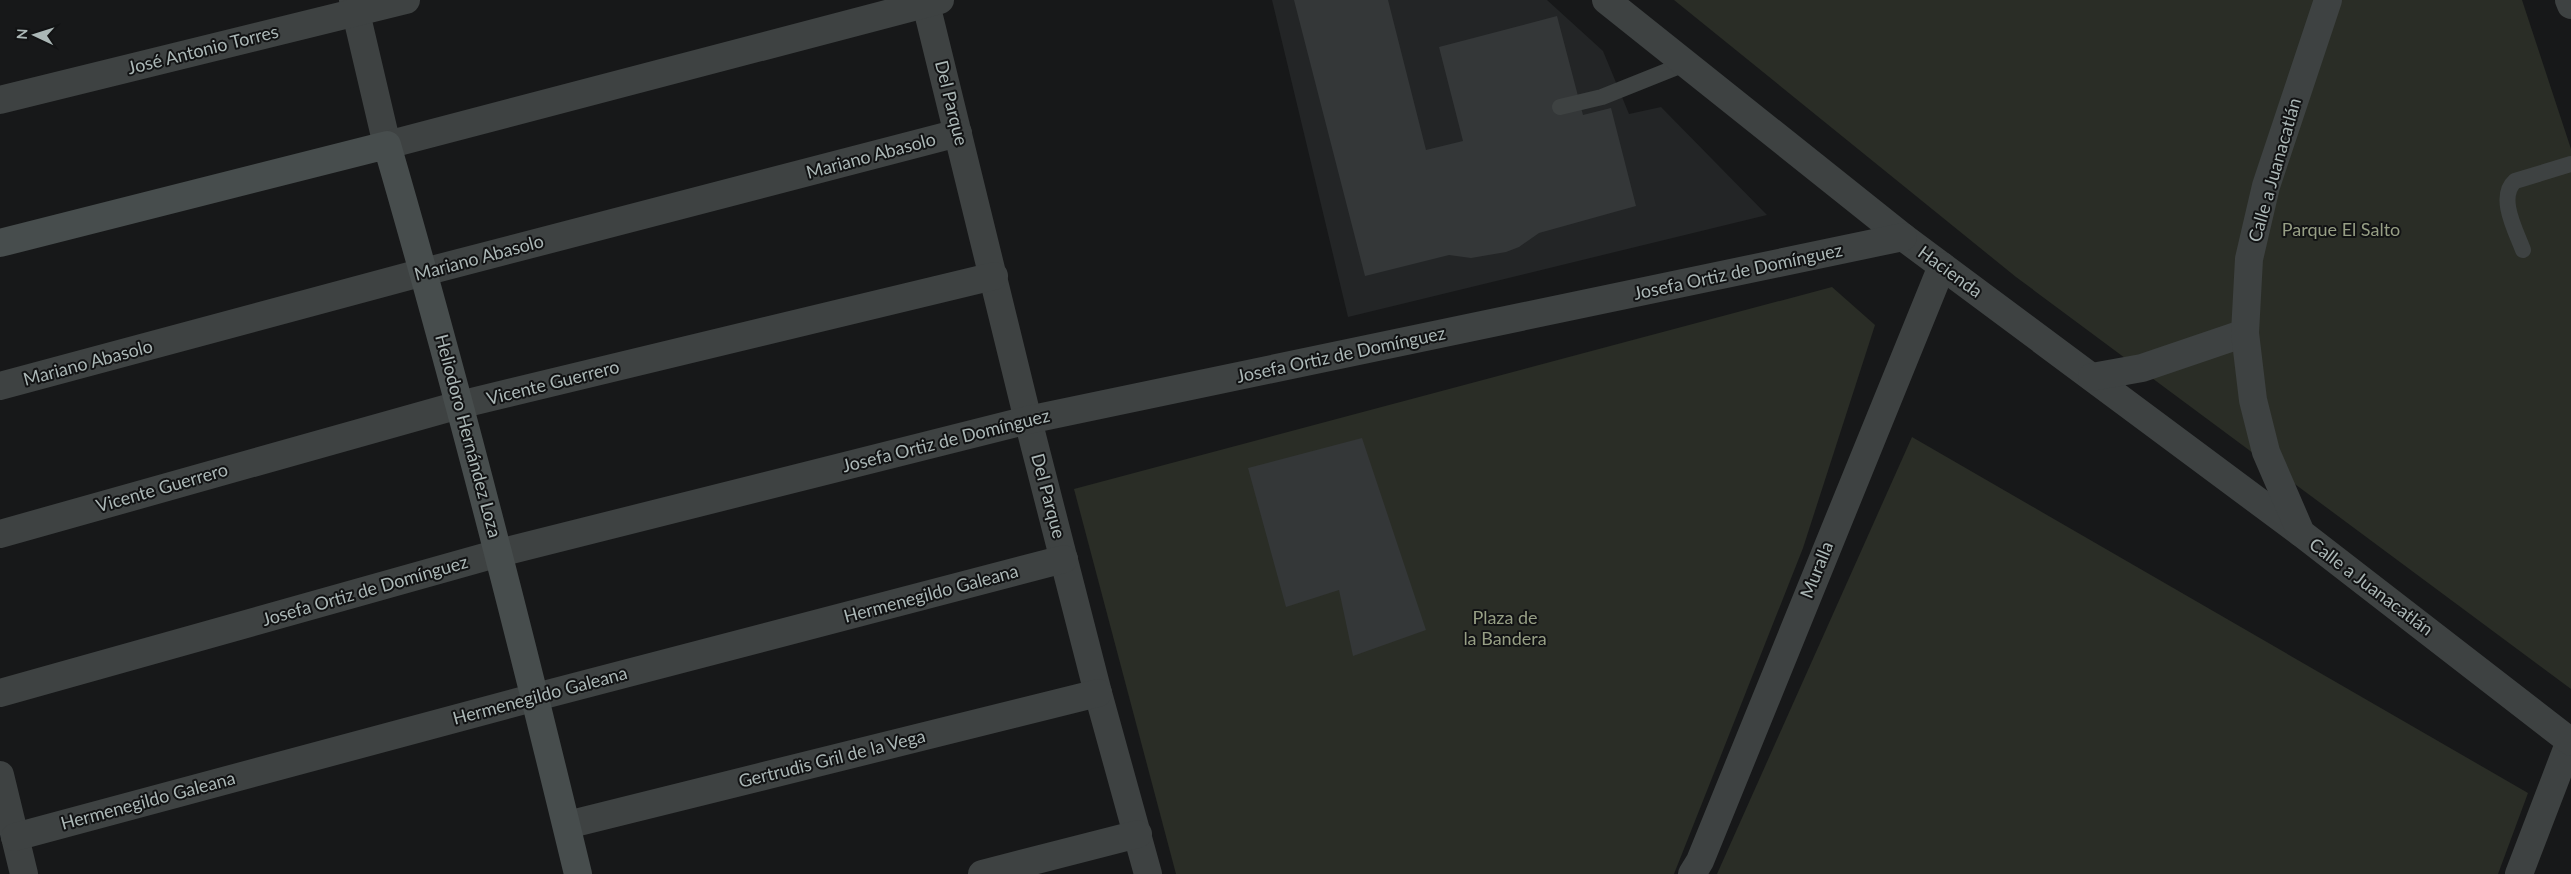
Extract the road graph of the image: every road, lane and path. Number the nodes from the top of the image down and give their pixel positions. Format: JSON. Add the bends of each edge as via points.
{"nodes":[{"id":1,"x":406,"y":0,"type":"edge"},
{"id":2,"x":1606,"y":0,"type":"edge"},
{"id":3,"x":2328,"y":0,"type":"edge"},
{"id":4,"x":2569,"y":0,"type":"edge"},
{"id":5,"x":930,"y":1,"type":"edge"},
{"id":6,"x":2571,"y":5,"type":"edge"},
{"id":7,"x":354,"y":7,"type":"edge"},
{"id":8,"x":1687,"y":63,"type":"junction"},
{"id":9,"x":0,"y":100,"type":"edge"},
{"id":10,"x":1560,"y":107,"type":"dead end"},
{"id":11,"x":958,"y":133,"type":"junction"},
{"id":12,"x":387,"y":145,"type":"junction"},
{"id":13,"x":2571,"y":164,"type":"edge"},
{"id":14,"x":1903,"y":237,"type":"junction"},
{"id":15,"x":0,"y":243,"type":"edge"},
{"id":16,"x":2523,"y":250,"type":"dead end"},
{"id":17,"x":1942,"y":266,"type":"junction"},
{"id":18,"x":424,"y":272,"type":"junction"},
{"id":19,"x":994,"y":276,"type":"junction"},
{"id":20,"x":2244,"y":333,"type":"junction"},
{"id":21,"x":2092,"y":378,"type":"junction"},
{"id":22,"x":0,"y":386,"type":"edge"},
{"id":23,"x":459,"y":405,"type":"junction"},
{"id":24,"x":1028,"y":420,"type":"junction"},
{"id":25,"x":0,"y":534,"type":"edge"},
{"id":26,"x":2301,"y":534,"type":"junction"},
{"id":27,"x":499,"y":554,"type":"junction"},
{"id":28,"x":1064,"y":559,"type":"junction"},
{"id":29,"x":0,"y":693,"type":"edge"},
{"id":30,"x":1098,"y":693,"type":"junction"},
{"id":31,"x":536,"y":697,"type":"junction"},
{"id":32,"x":2570,"y":741,"type":"edge"},
{"id":33,"x":0,"y":775,"type":"edge"},
{"id":34,"x":567,"y":825,"type":"junction"},
{"id":35,"x":1138,"y":834,"type":"junction"},
{"id":36,"x":16,"y":837,"type":"junction"},
{"id":37,"x":24,"y":874,"type":"edge"},
{"id":38,"x":578,"y":874,"type":"edge"},
{"id":39,"x":982,"y":874,"type":"edge"},
{"id":40,"x":1148,"y":874,"type":"edge"},
{"id":41,"x":1692,"y":874,"type":"edge"},
{"id":42,"x":2519,"y":874,"type":"edge"}],
"edges":[{"from":1,"to":7,"type":"street","name":"José Antonio Torres"},
{"from":2,"to":8,"type":"street","name":"Hacienda"},
{"from":3,"to":20,"type":"street","name":"Calle a Juanacatlán","via":[[2266,186],[2249,259]]},
{"from":4,"to":6,"type":"street"},
{"from":5,"to":11,"type":"street","name":"Del Parque"},
{"from":5,"to":12,"type":"street"},
{"from":7,"to":9,"type":"street","name":"José Antonio Torres"},
{"from":7,"to":12,"type":"street","name":"Heliodoro Hernández Loza"},
{"from":8,"to":10,"type":"lane","via":[[1602,97]]},
{"from":8,"to":14,"type":"street","name":"Hacienda"},
{"from":11,"to":18,"type":"street","name":"Mariano Abasolo"},
{"from":11,"to":19,"type":"street","name":"Del Parque"},
{"from":12,"to":15,"type":"main road"},
{"from":12,"to":18,"type":"main road","name":"Heliodoro Hernández Loza"},
{"from":13,"to":16,"type":"lane","via":[[2515,180],[2511,185],[2507,196],[2509,208]]},
{"from":14,"to":17,"type":"street","name":"Hacienda"},
{"from":14,"to":24,"type":"street","name":"Josefa Ortiz de Domínguez"},
{"from":17,"to":21,"type":"street","name":"Hacienda"},
{"from":17,"to":41,"type":"street","name":"Muralla"},
{"from":18,"to":22,"type":"street","name":"Mariano Abasolo"},
{"from":18,"to":23,"type":"main road","name":"Heliodoro Hernández Loza"},
{"from":19,"to":23,"type":"street","name":"Vicente Guerrero"},
{"from":19,"to":24,"type":"street","name":"Del Parque"},
{"from":20,"to":21,"type":"street","via":[[2142,368]]},
{"from":20,"to":26,"type":"street","name":"Calle a Juanacatlán","via":[[2253,400],[2266,452]]},
{"from":21,"to":26,"type":"street","name":"Hacienda"},
{"from":23,"to":25,"type":"street","name":"Vicente Guerrero"},
{"from":23,"to":27,"type":"main road","name":"Heliodoro Hernández Loza"},
{"from":24,"to":27,"type":"street","name":"Josefa Ortiz de Domínguez"},
{"from":24,"to":28,"type":"street","name":"Del Parque"},
{"from":26,"to":32,"type":"street","name":"Calle a Juanacatlán"},
{"from":27,"to":29,"type":"street","name":"Josefa Ortiz de Domínguez"},
{"from":27,"to":31,"type":"main road","name":"Heliodoro Hernández Loza"},
{"from":28,"to":30,"type":"street","name":"Del Parque"},
{"from":28,"to":31,"type":"street","name":"Hermenegildo Galeana"},
{"from":30,"to":34,"type":"street","name":"Gertrudis Gril de la Vega"},
{"from":30,"to":35,"type":"street","name":"Del Parque"},
{"from":31,"to":34,"type":"main road","name":"Heliodoro Hernández Loza"},
{"from":31,"to":36,"type":"street","name":"Hermenegildo Galeana"},
{"from":32,"to":42,"type":"street"},
{"from":33,"to":36,"type":"street"},
{"from":34,"to":38,"type":"main road","name":"Heliodoro Hernández Loza"},
{"from":35,"to":39,"type":"street"},
{"from":35,"to":40,"type":"street","name":"Del Parque"},
{"from":36,"to":37,"type":"street"}]}
